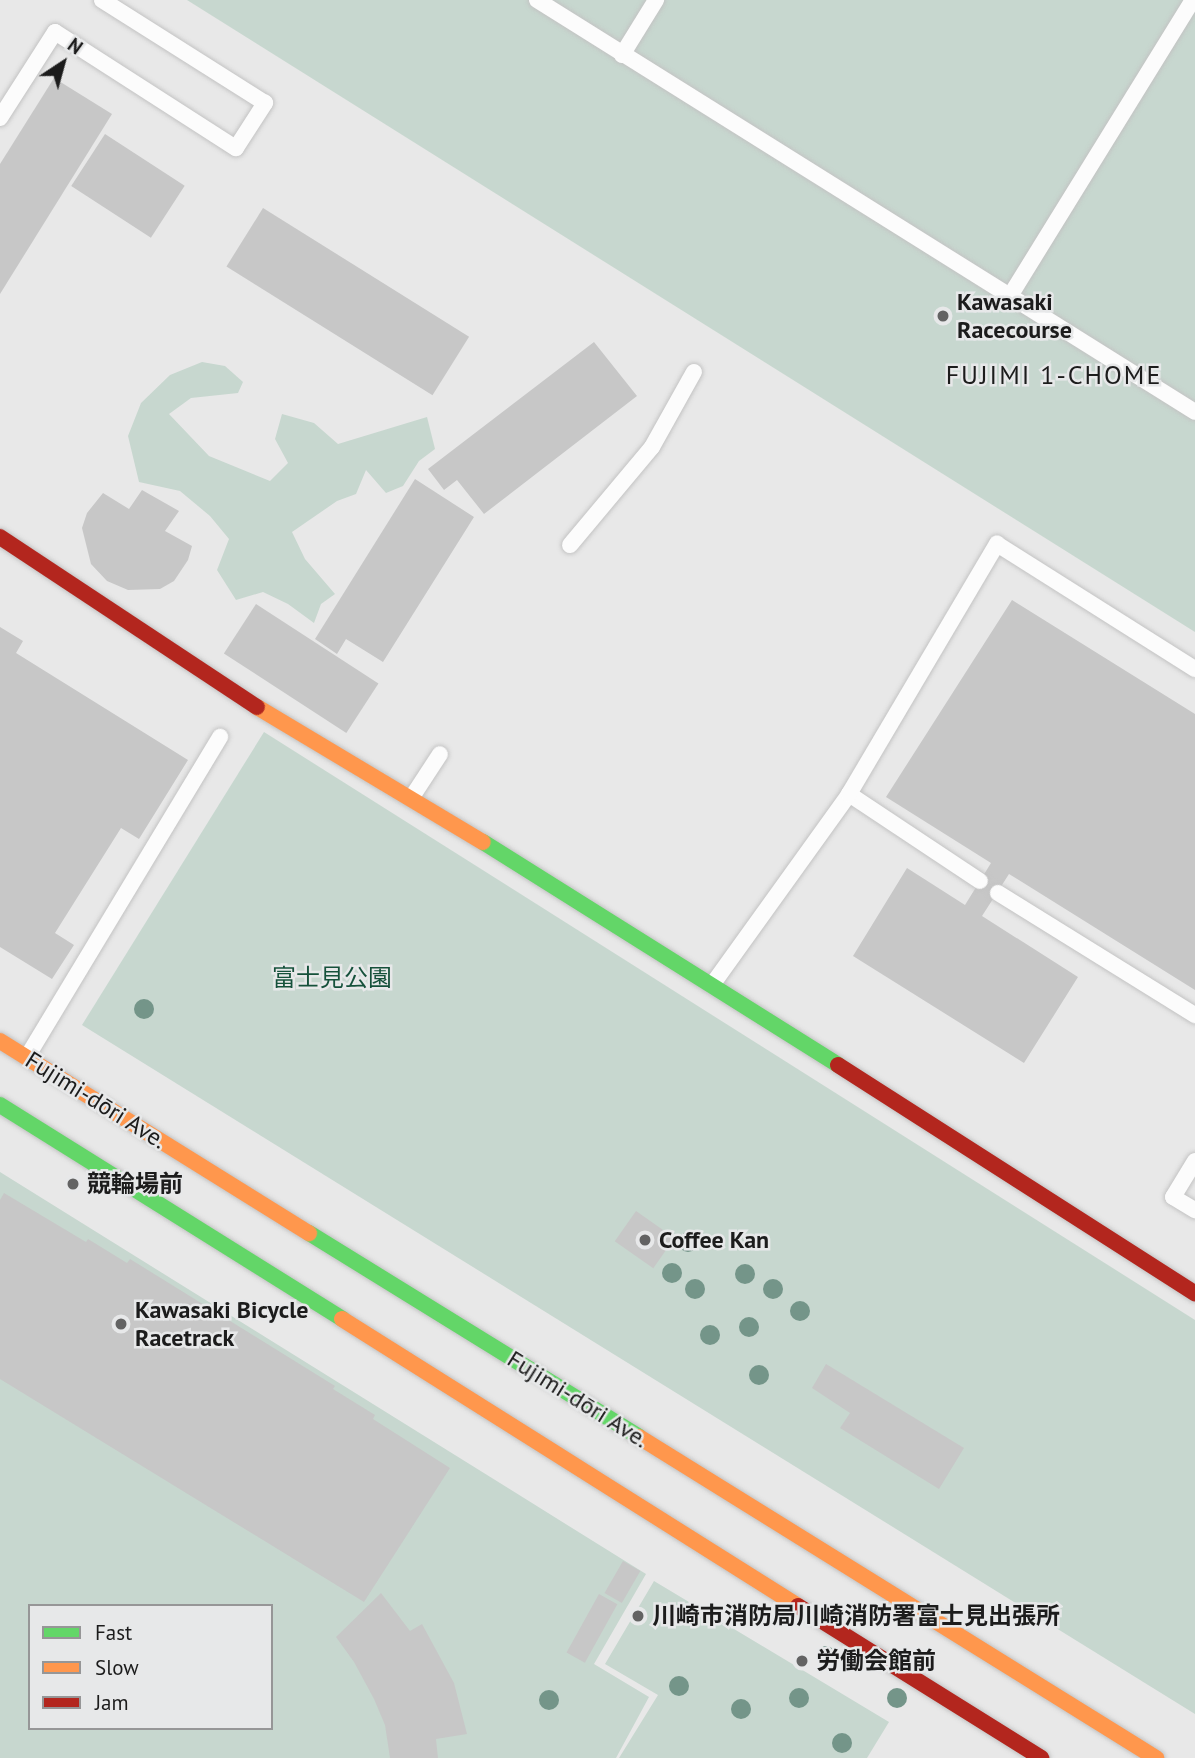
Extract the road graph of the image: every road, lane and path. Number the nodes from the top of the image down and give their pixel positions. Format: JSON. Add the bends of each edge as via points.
{"nodes":[{"id":1,"x":102,"y":0,"type":"edge"},
{"id":2,"x":537,"y":0,"type":"edge"},
{"id":3,"x":656,"y":0,"type":"edge"},
{"id":4,"x":1193,"y":0,"type":"edge"},
{"id":5,"x":622,"y":55,"type":"junction"},
{"id":6,"x":0,"y":118,"type":"edge"},
{"id":7,"x":1010,"y":296,"type":"junction"},
{"id":8,"x":694,"y":372,"type":"dead end"},
{"id":9,"x":1195,"y":412,"type":"edge"},
{"id":10,"x":0,"y":537,"type":"edge"},
{"id":11,"x":570,"y":545,"type":"dead end"},
{"id":12,"x":1195,"y":669,"type":"edge"},
{"id":13,"x":220,"y":737,"type":"dead end"},
{"id":14,"x":440,"y":754,"type":"dead end"},
{"id":15,"x":849,"y":794,"type":"junction"},
{"id":16,"x":412,"y":797,"type":"junction"},
{"id":17,"x":980,"y":881,"type":"dead end"},
{"id":18,"x":998,"y":893,"type":"dead end"},
{"id":19,"x":712,"y":985,"type":"junction"},
{"id":20,"x":1195,"y":1015,"type":"edge"},
{"id":21,"x":0,"y":1041,"type":"edge"},
{"id":22,"x":27,"y":1057,"type":"junction"},
{"id":23,"x":0,"y":1105,"type":"edge"},
{"id":24,"x":1195,"y":1161,"type":"edge"},
{"id":25,"x":1195,"y":1210,"type":"edge"},
{"id":26,"x":1195,"y":1293,"type":"edge"},
{"id":27,"x":1041,"y":1758,"type":"edge"},
{"id":28,"x":1156,"y":1758,"type":"edge"}],
"edges":[{"from":1,"to":6,"type":"lane","via":[[265,103],[236,148],[55,32]]},
{"from":2,"to":5,"type":"lane"},
{"from":3,"to":5,"type":"lane"},
{"from":4,"to":7,"type":"lane"},
{"from":5,"to":7,"type":"lane"},
{"from":7,"to":9,"type":"lane"},
{"from":8,"to":11,"type":"lane","via":[[652,447]]},
{"from":10,"to":16,"type":"main road","via":[[267,713]]},
{"from":12,"to":15,"type":"lane","via":[[998,544]]},
{"from":13,"to":22,"type":"lane"},
{"from":14,"to":16,"type":"lane"},
{"from":15,"to":17,"type":"lane"},
{"from":15,"to":19,"type":"lane"},
{"from":16,"to":19,"type":"main road"},
{"from":18,"to":20,"type":"lane"},
{"from":19,"to":26,"type":"main road"},
{"from":21,"to":22,"type":"main road","name":"Fujimi-dōri Ave."},
{"from":22,"to":28,"type":"main road","name":"Fujimi-dōri Ave."},
{"from":23,"to":27,"type":"main road"},
{"from":24,"to":25,"type":"lane","via":[[1173,1197]]}]}
